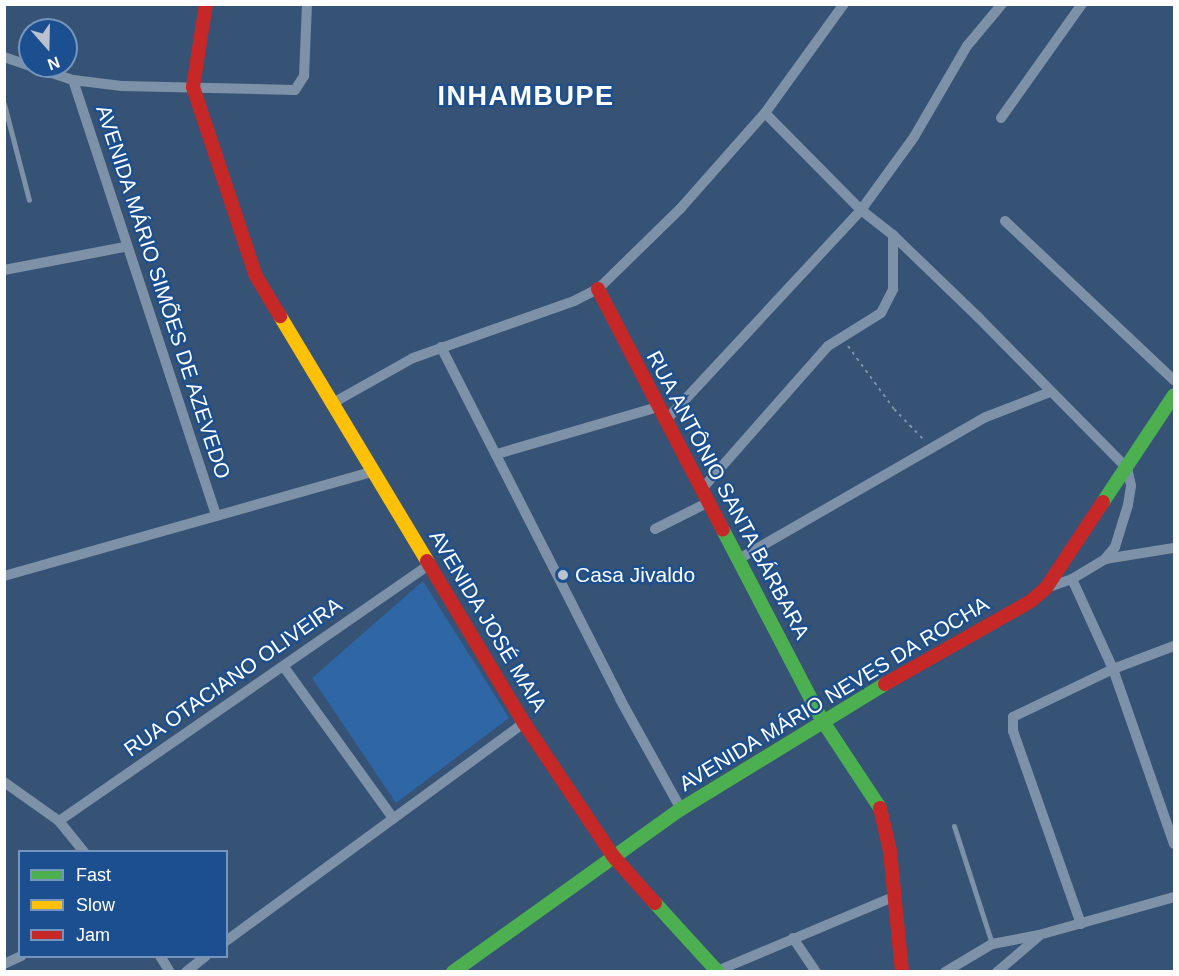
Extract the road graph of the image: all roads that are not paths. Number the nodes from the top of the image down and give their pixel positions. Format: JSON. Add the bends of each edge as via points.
{"nodes":[{"id":1,"x":206,"y":4,"type":"edge"},
{"id":2,"x":308,"y":4,"type":"edge"},
{"id":3,"x":844,"y":4,"type":"edge"},
{"id":4,"x":1002,"y":4,"type":"edge"},
{"id":5,"x":1082,"y":4,"type":"edge"},
{"id":6,"x":67,"y":78,"type":"edge"},
{"id":7,"x":73,"y":80,"type":"junction"},
{"id":8,"x":193,"y":87,"type":"junction"},
{"id":9,"x":4,"y":104,"type":"edge"},
{"id":10,"x":765,"y":112,"type":"junction"},
{"id":11,"x":1001,"y":118,"type":"dead end"},
{"id":12,"x":29,"y":200,"type":"dead end"},
{"id":13,"x":861,"y":210,"type":"junction"},
{"id":14,"x":1005,"y":221,"type":"dead end"},
{"id":15,"x":893,"y":235,"type":"junction"},
{"id":16,"x":125,"y":247,"type":"junction"},
{"id":17,"x":4,"y":270,"type":"edge"},
{"id":18,"x":598,"y":289,"type":"junction"},
{"id":19,"x":441,"y":347,"type":"junction"},
{"id":20,"x":1174,"y":380,"type":"edge"},
{"id":21,"x":1050,"y":392,"type":"junction"},
{"id":22,"x":1174,"y":395,"type":"edge"},
{"id":23,"x":331,"y":404,"type":"junction"},
{"id":24,"x":658,"y":407,"type":"junction"},
{"id":25,"x":666,"y":420,"type":"junction"},
{"id":26,"x":497,"y":454,"type":"junction"},
{"id":27,"x":1127,"y":468,"type":"junction"},
{"id":28,"x":374,"y":471,"type":"junction"},
{"id":29,"x":701,"y":490,"type":"junction"},
{"id":30,"x":708,"y":503,"type":"junction"},
{"id":31,"x":216,"y":516,"type":"junction"},
{"id":32,"x":655,"y":529,"type":"dead end"},
{"id":33,"x":1174,"y":548,"type":"edge"},
{"id":34,"x":1105,"y":559,"type":"junction"},
{"id":35,"x":737,"y":560,"type":"junction"},
{"id":36,"x":429,"y":565,"type":"junction"},
{"id":37,"x":4,"y":576,"type":"edge"},
{"id":38,"x":1072,"y":579,"type":"junction"},
{"id":39,"x":1046,"y":588,"type":"junction"},
{"id":40,"x":1174,"y":646,"type":"edge"},
{"id":41,"x":284,"y":667,"type":"junction"},
{"id":42,"x":1113,"y":669,"type":"junction"},
{"id":43,"x":822,"y":720,"type":"junction"},
{"id":44,"x":524,"y":723,"type":"junction"},
{"id":45,"x":4,"y":782,"type":"edge"},
{"id":46,"x":681,"y":809,"type":"junction"},
{"id":47,"x":392,"y":817,"type":"junction"},
{"id":48,"x":59,"y":821,"type":"junction"},
{"id":49,"x":954,"y":826,"type":"dead end"},
{"id":50,"x":1174,"y":844,"type":"edge"},
{"id":51,"x":82,"y":850,"type":"edge"},
{"id":52,"x":613,"y":856,"type":"junction"},
{"id":53,"x":893,"y":897,"type":"junction"},
{"id":54,"x":1174,"y":897,"type":"edge"},
{"id":55,"x":1081,"y":924,"type":"junction"},
{"id":56,"x":1039,"y":935,"type":"junction"},
{"id":57,"x":793,"y":938,"type":"junction"},
{"id":58,"x":228,"y":940,"type":"edge"},
{"id":59,"x":992,"y":944,"type":"junction"},
{"id":60,"x":19,"y":958,"type":"edge"},
{"id":61,"x":161,"y":958,"type":"edge"},
{"id":62,"x":205,"y":958,"type":"edge"},
{"id":63,"x":4,"y":964,"type":"edge"},
{"id":64,"x":717,"y":971,"type":"edge"},
{"id":65,"x":170,"y":972,"type":"edge"},
{"id":66,"x":186,"y":972,"type":"edge"},
{"id":67,"x":453,"y":972,"type":"edge"},
{"id":68,"x":816,"y":972,"type":"edge"},
{"id":69,"x":902,"y":972,"type":"edge"},
{"id":70,"x":945,"y":972,"type":"edge"},
{"id":71,"x":997,"y":972,"type":"edge"}],
"edges":[{"from":1,"to":8,"type":"street"},
{"from":2,"to":8,"type":"street","via":[[300,87]]},
{"from":3,"to":10,"type":"street","via":[[819,44]]},
{"from":4,"to":13,"type":"street","via":[[967,46],[914,137]]},
{"from":5,"to":11,"type":"street"},
{"from":6,"to":7,"type":"street"},
{"from":7,"to":8,"type":"street"},
{"from":7,"to":16,"type":"street","name":"AVENIDA MÁRIO SIMÕES DE AZEVEDO"},
{"from":8,"to":23,"type":"street","name":"AVENIDA JOSÉ MAIA","via":[[256,276]]},
{"from":9,"to":12,"type":"lane"},
{"from":10,"to":13,"type":"street"},
{"from":10,"to":18,"type":"street","via":[[680,209]]},
{"from":13,"to":15,"type":"street"},
{"from":13,"to":25,"type":"street"},
{"from":14,"to":20,"type":"street"},
{"from":15,"to":21,"type":"street"},
{"from":15,"to":29,"type":"street","via":[[890,300],[873,320],[842,336],[764,415]]},
{"from":16,"to":17,"type":"street"},
{"from":16,"to":31,"type":"street","name":"AVENIDA MÁRIO SIMÕES DE AZEVEDO"},
{"from":18,"to":19,"type":"street"},
{"from":18,"to":24,"type":"street","name":"RUA ANTÔNIO SANTA BÁRBARA"},
{"from":19,"to":23,"type":"street","via":[[391,368]]},
{"from":19,"to":26,"type":"street"},
{"from":21,"to":27,"type":"street"},
{"from":21,"to":35,"type":"street","via":[[986,417]]},
{"from":22,"to":27,"type":"street"},
{"from":23,"to":28,"type":"street","name":"AVENIDA JOSÉ MAIA"},
{"from":24,"to":25,"type":"street","name":"RUA ANTÔNIO SANTA BÁRBARA"},
{"from":24,"to":26,"type":"street"},
{"from":25,"to":29,"type":"street","name":"RUA ANTÔNIO SANTA BÁRBARA"},
{"from":26,"to":46,"type":"street","via":[[620,699]]},
{"from":27,"to":34,"type":"street","via":[[1131,486],[1128,505],[1115,547]]},
{"from":27,"to":39,"type":"street"},
{"from":28,"to":31,"type":"street"},
{"from":28,"to":36,"type":"street","name":"AVENIDA JOSÉ MAIA"},
{"from":29,"to":30,"type":"street","name":"RUA ANTÔNIO SANTA BÁRBARA"},
{"from":30,"to":32,"type":"street"},
{"from":30,"to":35,"type":"street","name":"RUA ANTÔNIO SANTA BÁRBARA"},
{"from":31,"to":37,"type":"street"},
{"from":33,"to":34,"type":"street"},
{"from":34,"to":38,"type":"street"},
{"from":35,"to":43,"type":"street","name":"RUA ANTÔNIO SANTA BÁRBARA"},
{"from":36,"to":41,"type":"street","name":"RUA OTACIANO OLIVEIRA"},
{"from":36,"to":44,"type":"street","name":"AVENIDA JOSÉ MAIA"},
{"from":38,"to":39,"type":"street"},
{"from":38,"to":42,"type":"street"},
{"from":39,"to":43,"type":"street","name":"AVENIDA MÁRIO NEVES DA ROCHA","via":[[1008,615]]},
{"from":40,"to":42,"type":"street"},
{"from":41,"to":47,"type":"street"},
{"from":41,"to":48,"type":"street","name":"RUA OTACIANO OLIVEIRA"},
{"from":42,"to":50,"type":"street"},
{"from":42,"to":55,"type":"street","via":[[1013,717],[1013,731]]},
{"from":43,"to":46,"type":"street","name":"AVENIDA MÁRIO NEVES DA ROCHA"},
{"from":43,"to":53,"type":"street","name":"RUA ANTÔNIO SANTA BÁRBARA","via":[[880,808],[890,850]]},
{"from":44,"to":47,"type":"street"},
{"from":44,"to":52,"type":"street","name":"AVENIDA JOSÉ MAIA"},
{"from":45,"to":48,"type":"street"},
{"from":46,"to":52,"type":"street","name":"AVENIDA MÁRIO NEVES DA ROCHA"},
{"from":47,"to":58,"type":"street"},
{"from":48,"to":51,"type":"street"},
{"from":49,"to":59,"type":"lane"},
{"from":52,"to":64,"type":"street","name":"AVENIDA JOSÉ MAIA"},
{"from":52,"to":67,"type":"street","name":"AVENIDA MÁRIO NEVES DA ROCHA"},
{"from":53,"to":57,"type":"street"},
{"from":53,"to":69,"type":"street","name":"RUA ANTÔNIO SANTA BÁRBARA"},
{"from":54,"to":55,"type":"street"},
{"from":55,"to":56,"type":"street"},
{"from":56,"to":59,"type":"street"},
{"from":56,"to":71,"type":"street"},
{"from":57,"to":64,"type":"street"},
{"from":57,"to":68,"type":"street"},
{"from":59,"to":70,"type":"street"},
{"from":60,"to":63,"type":"street"},
{"from":61,"to":65,"type":"street"},
{"from":62,"to":66,"type":"street"}]}
